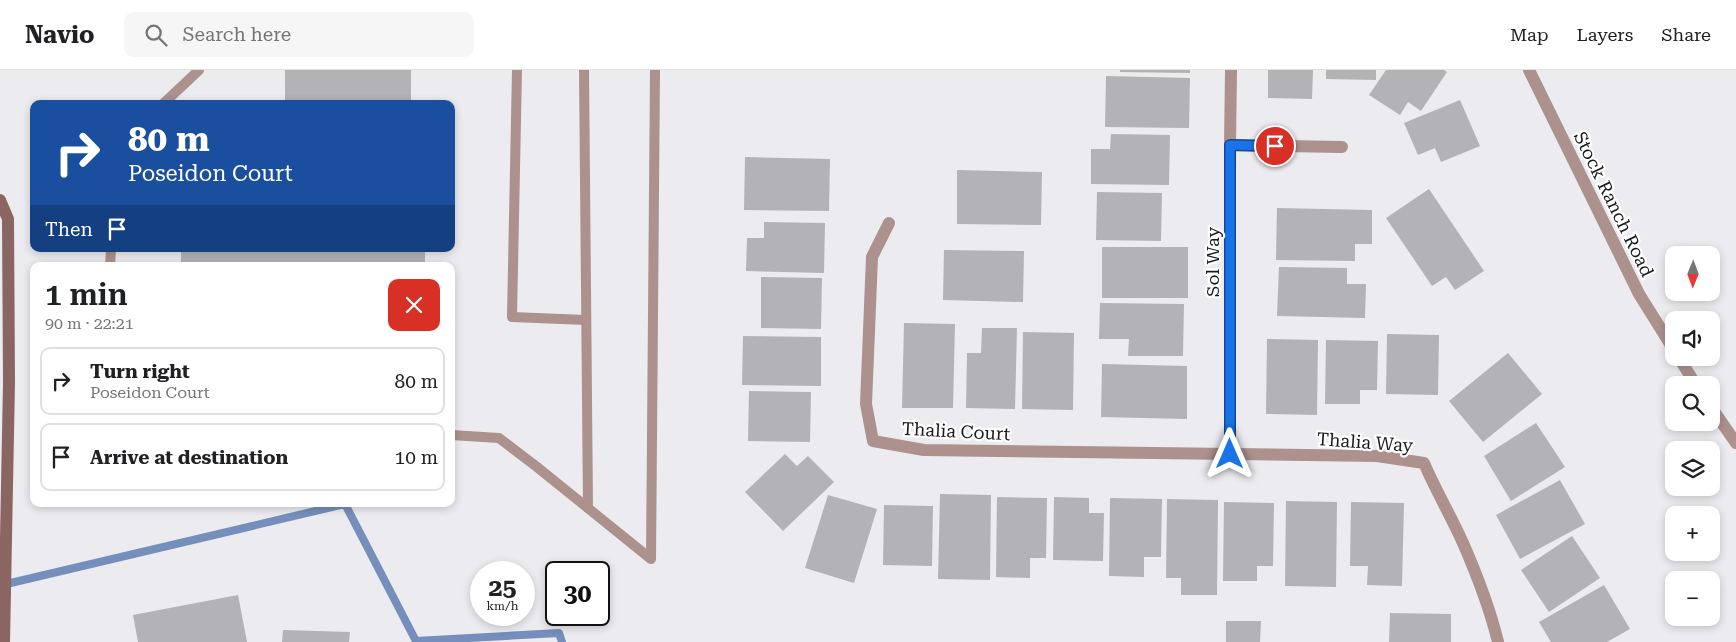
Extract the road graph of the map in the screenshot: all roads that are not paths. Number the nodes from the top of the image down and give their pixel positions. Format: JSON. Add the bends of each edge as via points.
{"nodes":[{"id":1,"x":199,"y":70,"type":"edge"},
{"id":2,"x":517,"y":70,"type":"edge"},
{"id":3,"x":584,"y":70,"type":"edge"},
{"id":4,"x":655,"y":70,"type":"edge"},
{"id":5,"x":1231,"y":70,"type":"edge"},
{"id":6,"x":1529,"y":70,"type":"edge"},
{"id":7,"x":167,"y":100,"type":"edge"},
{"id":8,"x":1230,"y":145,"type":"junction"},
{"id":9,"x":1342,"y":147,"type":"dead end"},
{"id":10,"x":0,"y":200,"type":"edge"},
{"id":11,"x":889,"y":223,"type":"dead end"},
{"id":12,"x":586,"y":320,"type":"junction"},
{"id":13,"x":1665,"y":336,"type":"edge"},
{"id":14,"x":1720,"y":420,"type":"edge"},
{"id":15,"x":455,"y":435,"type":"edge"},
{"id":16,"x":1736,"y":443,"type":"edge"},
{"id":17,"x":1230,"y":454,"type":"junction"},
{"id":18,"x":588,"y":508,"type":"junction"},
{"id":19,"x":4,"y":642,"type":"edge"},
{"id":20,"x":1498,"y":642,"type":"edge"}],
"edges":[{"from":1,"to":7,"type":"lane"},
{"from":2,"to":12,"type":"lane","via":[[512,318]]},
{"from":3,"to":12,"type":"lane"},
{"from":4,"to":18,"type":"lane","via":[[651,559]]},
{"from":5,"to":8,"type":"street","name":"Sol Way"},
{"from":6,"to":13,"type":"street","name":"Stock Ranch Road","via":[[1639,294]]},
{"from":8,"to":9,"type":"street"},
{"from":8,"to":17,"type":"street","name":"Sol Way"},
{"from":10,"to":19,"type":"main road","via":[[8,219],[10,382]]},
{"from":11,"to":17,"type":"street","name":"Thalia Court","via":[[872,257],[866,404],[873,441],[924,450]]},
{"from":12,"to":18,"type":"lane"},
{"from":14,"to":16,"type":"street"},
{"from":15,"to":18,"type":"lane","via":[[499,438]]},
{"from":17,"to":20,"type":"street","name":"Thalia Way","via":[[1377,456],[1424,464],[1463,543]]}]}
